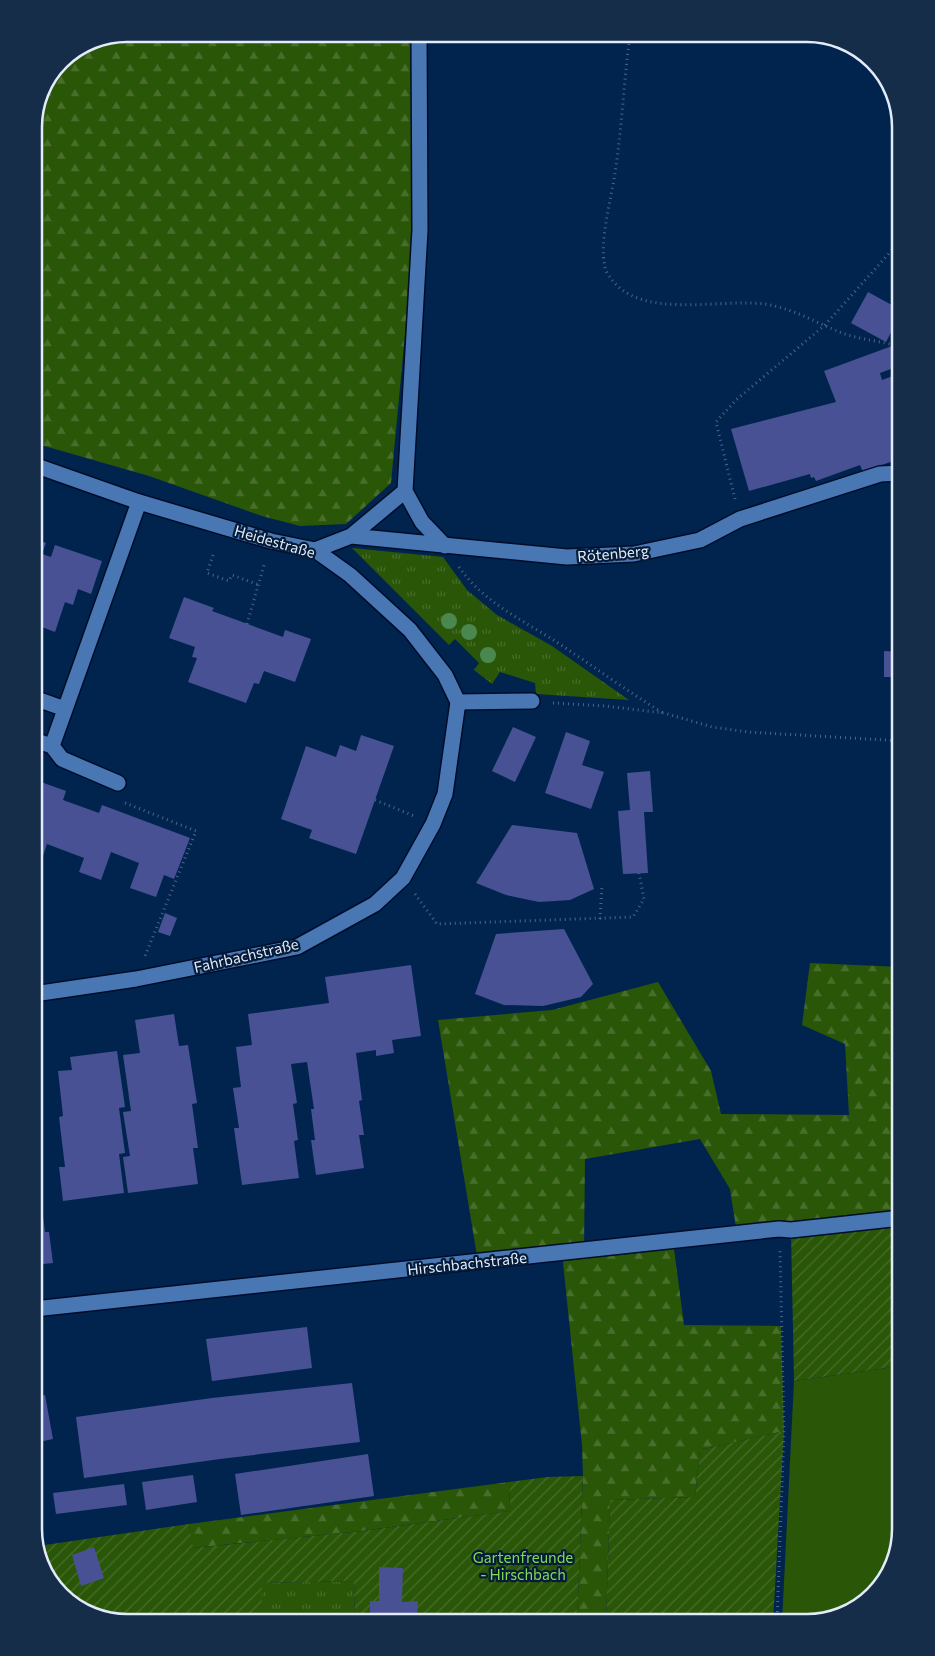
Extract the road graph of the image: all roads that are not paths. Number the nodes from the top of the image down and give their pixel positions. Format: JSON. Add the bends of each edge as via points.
{"nodes":[{"id":1,"x":418,"y":42,"type":"edge"},
{"id":2,"x":43,"y":468,"type":"edge"},
{"id":3,"x":892,"y":474,"type":"edge"},
{"id":4,"x":405,"y":491,"type":"junction"},
{"id":5,"x":139,"y":502,"type":"junction"},
{"id":6,"x":351,"y":536,"type":"junction"},
{"id":7,"x":445,"y":546,"type":"junction"},
{"id":8,"x":315,"y":550,"type":"junction"},
{"id":9,"x":43,"y":701,"type":"edge"},
{"id":10,"x":532,"y":701,"type":"road end"},
{"id":11,"x":458,"y":702,"type":"junction"},
{"id":12,"x":65,"y":710,"type":"junction"},
{"id":13,"x":43,"y":743,"type":"edge"},
{"id":14,"x":52,"y":746,"type":"junction"},
{"id":15,"x":118,"y":783,"type":"road end"},
{"id":16,"x":42,"y":993,"type":"edge"},
{"id":17,"x":892,"y":1219,"type":"edge"},
{"id":18,"x":42,"y":1308,"type":"edge"}],
"edges":[{"from":1,"to":4,"type":"street","via":[[420,230]]},
{"from":2,"to":5,"type":"street","name":"Heidestraße"},
{"from":3,"to":7,"type":"street","name":"Rötenberg","via":[[880,474],[740,519],[700,540],[634,554],[567,557]]},
{"from":4,"to":6,"type":"street"},
{"from":4,"to":7,"type":"street","via":[[422,522]]},
{"from":5,"to":8,"type":"street","name":"Heidestraße","via":[[271,541]]},
{"from":5,"to":12,"type":"street"},
{"from":6,"to":7,"type":"street","name":"Rötenberg"},
{"from":6,"to":8,"type":"street","name":"Rötenberg"},
{"from":8,"to":11,"type":"street","name":"Heidestraße","via":[[350,575],[410,630],[445,675]]},
{"from":9,"to":12,"type":"street"},
{"from":10,"to":11,"type":"street"},
{"from":11,"to":16,"type":"street","name":"Fahrbachstraße","via":[[445,794],[433,824],[402,878],[376,904],[296,947]]},
{"from":12,"to":14,"type":"street"},
{"from":13,"to":14,"type":"street"},
{"from":14,"to":15,"type":"street","via":[[62,759]]},
{"from":17,"to":18,"type":"street","name":"Hirschbachstraße"}]}
